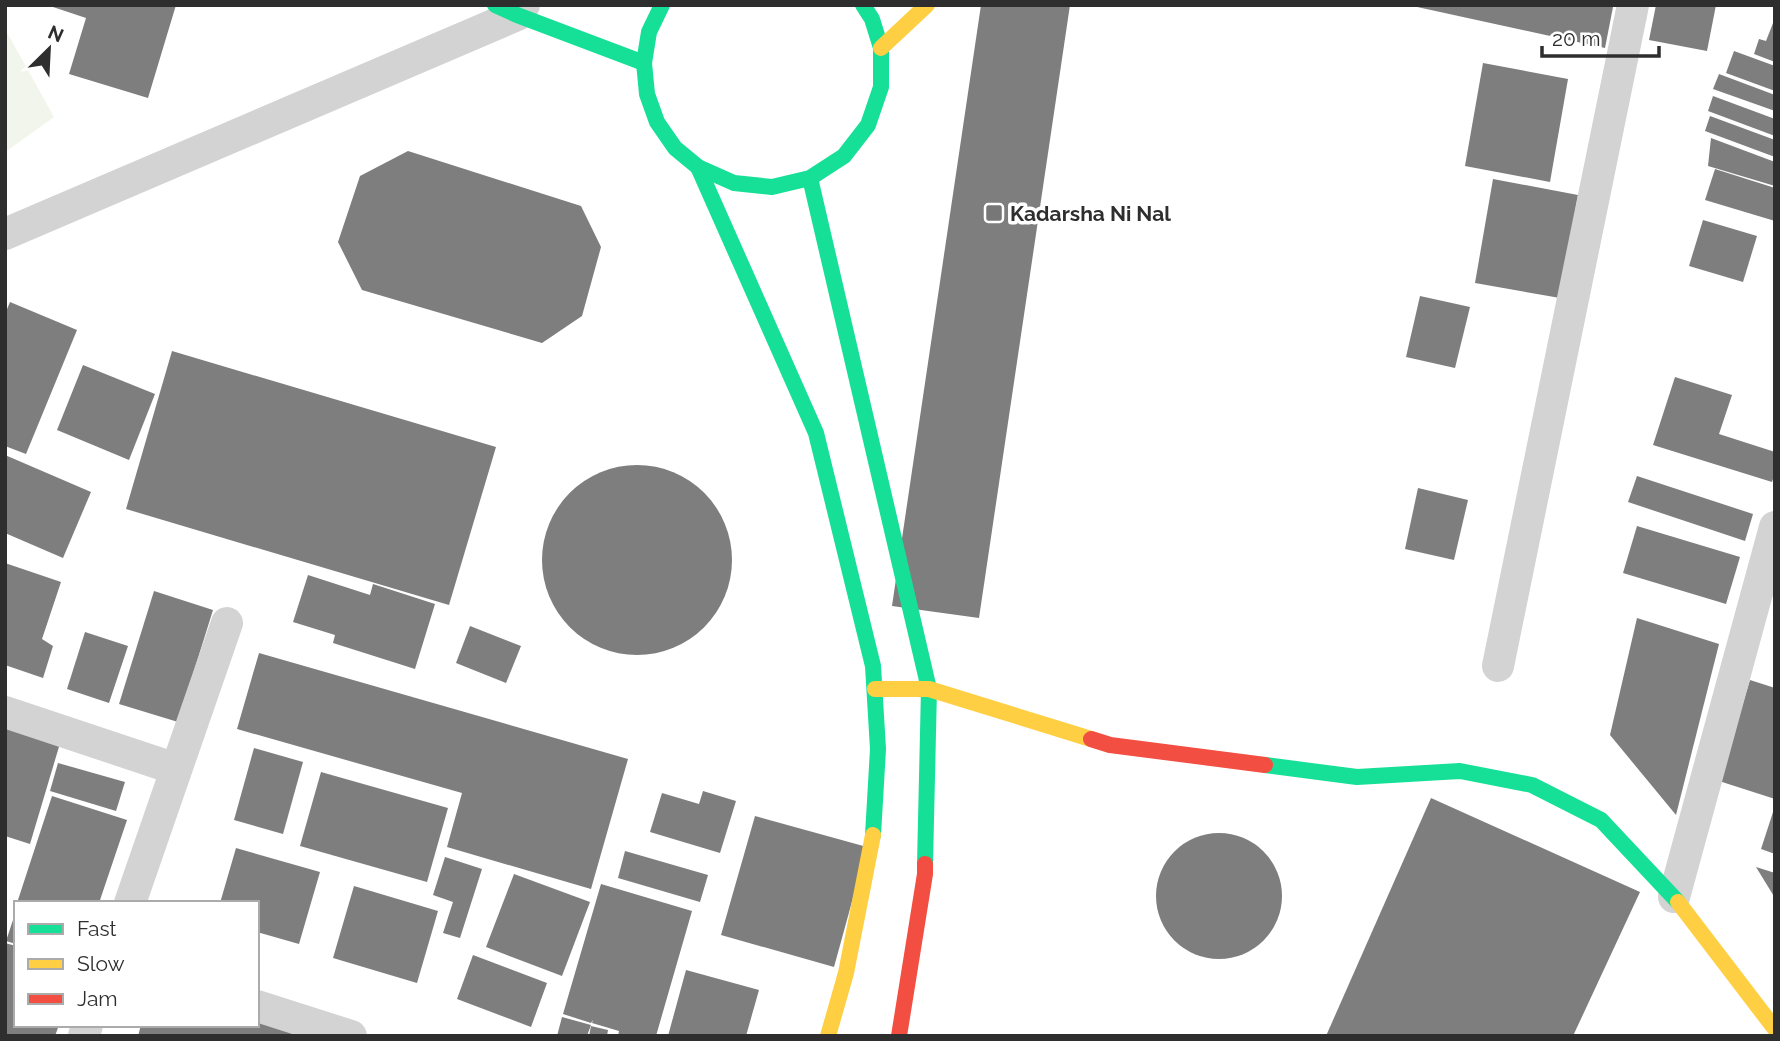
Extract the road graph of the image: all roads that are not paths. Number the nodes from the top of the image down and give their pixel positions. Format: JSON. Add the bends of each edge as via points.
{"nodes":[{"id":1,"x":662,"y":5,"type":"edge"},
{"id":2,"x":863,"y":5,"type":"edge"},
{"id":3,"x":927,"y":5,"type":"edge"},
{"id":4,"x":1633,"y":5,"type":"edge"},
{"id":5,"x":512,"y":9,"type":"edge"},
{"id":6,"x":881,"y":48,"type":"junction"},
{"id":7,"x":644,"y":63,"type":"junction"},
{"id":8,"x":698,"y":167,"type":"junction"},
{"id":9,"x":810,"y":178,"type":"junction"},
{"id":10,"x":5,"y":234,"type":"edge"},
{"id":11,"x":1775,"y":527,"type":"edge"},
{"id":12,"x":227,"y":624,"type":"dead end"},
{"id":13,"x":1499,"y":666,"type":"dead end"},
{"id":14,"x":929,"y":689,"type":"junction"},
{"id":15,"x":875,"y":690,"type":"junction"},
{"id":16,"x":5,"y":712,"type":"edge"},
{"id":17,"x":176,"y":769,"type":"junction"},
{"id":18,"x":1674,"y":897,"type":"junction"},
{"id":19,"x":131,"y":901,"type":"edge"},
{"id":20,"x":259,"y":1007,"type":"edge"},
{"id":21,"x":1775,"y":1029,"type":"edge"},
{"id":22,"x":351,"y":1036,"type":"edge"},
{"id":23,"x":828,"y":1036,"type":"edge"},
{"id":24,"x":899,"y":1036,"type":"edge"}],
"edges":[{"from":1,"to":7,"type":"street","via":[[649,32]]},
{"from":2,"to":6,"type":"street"},
{"from":3,"to":6,"type":"street"},
{"from":4,"to":13,"type":"street"},
{"from":5,"to":7,"type":"street"},
{"from":5,"to":10,"type":"street"},
{"from":6,"to":9,"type":"street","via":[[881,88],[868,125],[844,156]]},
{"from":7,"to":8,"type":"street","via":[[647,94],[657,122],[675,148]]},
{"from":8,"to":9,"type":"street","via":[[734,183],[772,187]]},
{"from":8,"to":15,"type":"street","via":[[816,433]]},
{"from":9,"to":14,"type":"street"},
{"from":11,"to":18,"type":"street"},
{"from":12,"to":17,"type":"street"},
{"from":14,"to":15,"type":"street"},
{"from":14,"to":18,"type":"street","via":[[1110,745],[1357,777],[1460,771],[1532,785],[1601,820]]},
{"from":14,"to":24,"type":"street","via":[[925,874]]},
{"from":15,"to":23,"type":"street","via":[[874,830]]},
{"from":16,"to":17,"type":"street"},
{"from":17,"to":19,"type":"street"},
{"from":18,"to":21,"type":"street"},
{"from":20,"to":22,"type":"street"}]}
